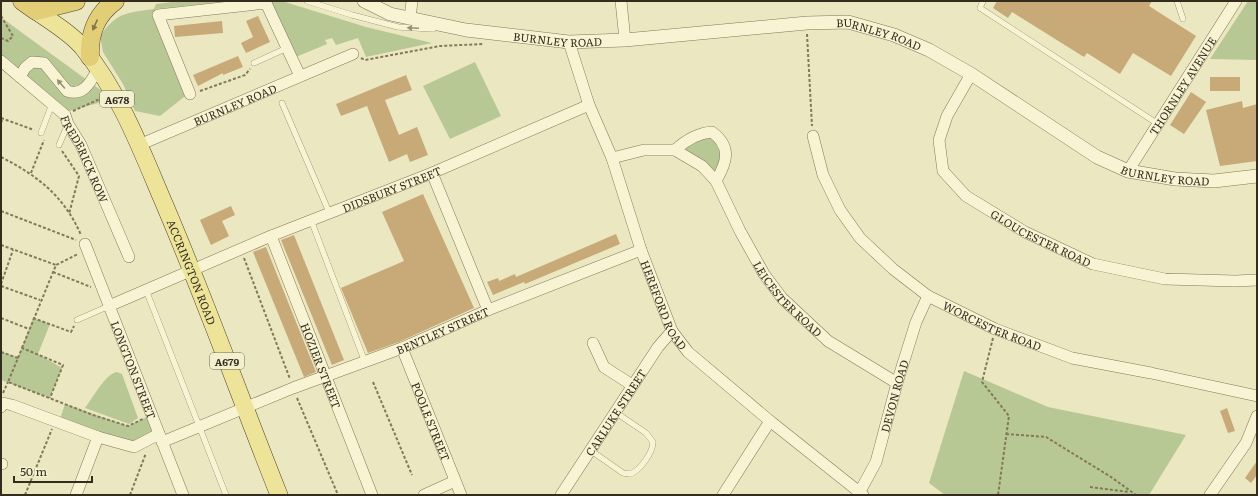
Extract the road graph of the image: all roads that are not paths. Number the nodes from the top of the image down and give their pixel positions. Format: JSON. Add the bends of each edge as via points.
{"nodes":[{"id":1,"x":76,"y":1,"type":"edge"},
{"id":2,"x":115,"y":1,"type":"edge"},
{"id":3,"x":307,"y":1,"type":"edge"},
{"id":4,"x":364,"y":1,"type":"edge"},
{"id":5,"x":379,"y":1,"type":"edge"},
{"id":6,"x":412,"y":1,"type":"edge"},
{"id":7,"x":621,"y":1,"type":"edge"},
{"id":8,"x":983,"y":1,"type":"edge"},
{"id":9,"x":1177,"y":1,"type":"edge"},
{"id":10,"x":1236,"y":1,"type":"edge"},
{"id":11,"x":29,"y":6,"type":"edge"},
{"id":12,"x":410,"y":18,"type":"junction"},
{"id":13,"x":1183,"y":19,"type":"dead end"},
{"id":14,"x":466,"y":30,"type":"junction"},
{"id":15,"x":625,"y":40,"type":"junction"},
{"id":16,"x":569,"y":42,"type":"junction"},
{"id":17,"x":287,"y":48,"type":"junction"},
{"id":18,"x":353,"y":54,"type":"road end"},
{"id":19,"x":1,"y":61,"type":"edge"},
{"id":20,"x":94,"y":63,"type":"junction"},
{"id":21,"x":254,"y":63,"type":"road end"},
{"id":22,"x":971,"y":74,"type":"junction"},
{"id":23,"x":300,"y":76,"type":"junction"},
{"id":24,"x":20,"y":77,"type":"junction"},
{"id":25,"x":190,"y":94,"type":"road end"},
{"id":26,"x":282,"y":103,"type":"dead end"},
{"id":27,"x":52,"y":104,"type":"junction"},
{"id":28,"x":589,"y":105,"type":"junction"},
{"id":29,"x":67,"y":119,"type":"junction"},
{"id":30,"x":1158,"y":124,"type":"junction"},
{"id":31,"x":41,"y":133,"type":"road end"},
{"id":32,"x":813,"y":136,"type":"road end"},
{"id":33,"x":59,"y":145,"type":"road end"},
{"id":34,"x":139,"y":145,"type":"junction"},
{"id":35,"x":675,"y":150,"type":"junction"},
{"id":36,"x":612,"y":158,"type":"junction"},
{"id":37,"x":1128,"y":171,"type":"junction"},
{"id":38,"x":432,"y":173,"type":"junction"},
{"id":39,"x":1257,"y":176,"type":"edge"},
{"id":40,"x":716,"y":181,"type":"junction"},
{"id":41,"x":329,"y":212,"type":"junction"},
{"id":42,"x":310,"y":220,"type":"junction"},
{"id":43,"x":271,"y":236,"type":"junction"},
{"id":44,"x":86,"y":247,"type":"road end"},
{"id":45,"x":641,"y":250,"type":"junction"},
{"id":46,"x":129,"y":257,"type":"dead end"},
{"id":47,"x":193,"y":269,"type":"junction"},
{"id":48,"x":1257,"y":280,"type":"edge"},
{"id":49,"x":146,"y":290,"type":"junction"},
{"id":50,"x":928,"y":296,"type":"junction"},
{"id":51,"x":109,"y":306,"type":"junction"},
{"id":52,"x":488,"y":310,"type":"junction"},
{"id":53,"x":77,"y":320,"type":"road end"},
{"id":54,"x":672,"y":331,"type":"junction"},
{"id":55,"x":593,"y":343,"type":"dead end"},
{"id":56,"x":402,"y":348,"type":"junction"},
{"id":57,"x":365,"y":362,"type":"junction"},
{"id":58,"x":326,"y":376,"type":"junction"},
{"id":59,"x":896,"y":383,"type":"junction"},
{"id":60,"x":632,"y":385,"type":"junction"},
{"id":61,"x":1257,"y":396,"type":"edge"},
{"id":62,"x":1,"y":407,"type":"edge"},
{"id":63,"x":244,"y":410,"type":"junction"},
{"id":64,"x":615,"y":412,"type":"junction"},
{"id":65,"x":1257,"y":416,"type":"edge"},
{"id":66,"x":770,"y":421,"type":"junction"},
{"id":67,"x":200,"y":427,"type":"junction"},
{"id":68,"x":98,"y":437,"type":"junction"},
{"id":69,"x":157,"y":438,"type":"junction"},
{"id":70,"x":590,"y":450,"type":"junction"},
{"id":71,"x":455,"y":482,"type":"junction"},
{"id":72,"x":564,"y":494,"type":"edge"},
{"id":73,"x":860,"y":494,"type":"edge"},
{"id":74,"x":76,"y":495,"type":"edge"},
{"id":75,"x":183,"y":495,"type":"edge"},
{"id":76,"x":226,"y":495,"type":"edge"},
{"id":77,"x":279,"y":495,"type":"edge"},
{"id":78,"x":372,"y":495,"type":"edge"},
{"id":79,"x":424,"y":495,"type":"edge"},
{"id":80,"x":461,"y":495,"type":"edge"},
{"id":81,"x":723,"y":495,"type":"edge"},
{"id":82,"x":1210,"y":495,"type":"edge"}],
"edges":[{"from":1,"to":11,"type":"highway","number":"A678"},
{"from":2,"to":20,"type":"highway","one_way":true,"via":[[96,21],[89,42]]},
{"from":14,"to":3,"type":"lane","name":"BURNLEY ROAD","one_way":true,"via":[[398,27],[352,16]]},
{"from":4,"to":12,"type":"street","name":"BURNLEY ROAD","via":[[390,14]]},
{"from":5,"to":12,"type":"street","name":"BURNLEY ROAD"},
{"from":6,"to":12,"type":"street"},
{"from":7,"to":15,"type":"street"},
{"from":8,"to":30,"type":"lane","via":[[980,8]]},
{"from":9,"to":13,"type":"lane"},
{"from":10,"to":30,"type":"street","name":"THORNLEY AVENUE"},
{"from":11,"to":20,"type":"main road","number":"A678","via":[[75,39]]},
{"from":12,"to":14,"type":"street","name":"BURNLEY ROAD"},
{"from":14,"to":16,"type":"street","name":"BURNLEY ROAD"},
{"from":15,"to":16,"type":"street","name":"BURNLEY ROAD"},
{"from":15,"to":22,"type":"street","name":"BURNLEY ROAD","via":[[807,23],[848,22],[894,35],[929,50]]},
{"from":16,"to":28,"type":"street","name":"HEREFORD ROAD"},
{"from":17,"to":21,"type":"lane"},
{"from":17,"to":23,"type":"street"},
{"from":17,"to":25,"type":"street","via":[[266,3],[158,15],[178,55]]},
{"from":18,"to":23,"type":"street","name":"BURNLEY ROAD"},
{"from":19,"to":24,"type":"street","name":"FREDERICK ROW"},
{"from":20,"to":24,"type":"street","one_way":true,"via":[[88,87],[78,92],[67,91],[44,63],[32,62]]},
{"from":20,"to":34,"type":"main road","name":"ACCRINGTON ROAD","number":"A678","via":[[113,93]]},
{"from":22,"to":37,"type":"street","name":"BURNLEY ROAD","via":[[1097,156]]},
{"from":22,"to":48,"type":"street","name":"GLOUCESTER ROAD","via":[[947,116],[939,140],[943,171],[966,196],[1025,232],[1093,264],[1165,279]]},
{"from":23,"to":34,"type":"street","name":"BURNLEY ROAD"},
{"from":24,"to":27,"type":"street","name":"FREDERICK ROW"},
{"from":26,"to":41,"type":"lane"},
{"from":27,"to":29,"type":"street","name":"FREDERICK ROW"},
{"from":27,"to":31,"type":"lane"},
{"from":28,"to":36,"type":"street","name":"HEREFORD ROAD"},
{"from":28,"to":38,"type":"street","name":"DIDSBURY STREET"},
{"from":29,"to":33,"type":"lane"},
{"from":29,"to":46,"type":"street","name":"FREDERICK ROW","via":[[81,145]]},
{"from":30,"to":37,"type":"street","name":"THORNLEY AVENUE"},
{"from":32,"to":50,"type":"street","name":"WORCESTER ROAD","via":[[823,175],[840,210],[852,227],[893,269]]},
{"from":34,"to":47,"type":"main road","name":"ACCRINGTON ROAD","number":"A679"},
{"from":35,"to":36,"type":"street","via":[[644,150]]},
{"from":35,"to":40,"type":"street","name":"LEICESTER ROAD","via":[[702,166]]},
{"from":35,"to":40,"type":"street","via":[[701,133],[712,132],[721,139],[725,147],[725,166]]},
{"from":36,"to":45,"type":"street","name":"HEREFORD ROAD"},
{"from":37,"to":39,"type":"street","name":"BURNLEY ROAD","via":[[1175,179],[1214,181]]},
{"from":38,"to":41,"type":"street","name":"DIDSBURY STREET"},
{"from":38,"to":52,"type":"street"},
{"from":40,"to":59,"type":"street","name":"LEICESTER ROAD","via":[[764,274],[782,298],[828,341]]},
{"from":41,"to":42,"type":"street","name":"DIDSBURY STREET"},
{"from":42,"to":43,"type":"street","name":"DIDSBURY STREET"},
{"from":42,"to":57,"type":"lane"},
{"from":43,"to":47,"type":"street","name":"DIDSBURY STREET"},
{"from":43,"to":58,"type":"street","name":"HOZIER STREET"},
{"from":44,"to":51,"type":"street","name":"LONGTON STREET"},
{"from":45,"to":52,"type":"street","name":"BENTLEY STREET"},
{"from":45,"to":54,"type":"street","name":"HEREFORD ROAD"},
{"from":47,"to":49,"type":"street","name":"DIDSBURY STREET"},
{"from":47,"to":63,"type":"main road","name":"ACCRINGTON ROAD","number":"A679"},
{"from":49,"to":51,"type":"street","name":"DIDSBURY STREET"},
{"from":49,"to":67,"type":"lane"},
{"from":50,"to":59,"type":"street","name":"DEVON ROAD","via":[[916,322]]},
{"from":50,"to":61,"type":"street","name":"WORCESTER ROAD","via":[[996,329],[1072,358]]},
{"from":51,"to":53,"type":"lane"},
{"from":51,"to":69,"type":"street","name":"LONGTON STREET","via":[[151,415]]},
{"from":52,"to":56,"type":"street","name":"BENTLEY STREET"},
{"from":54,"to":60,"type":"street","name":"CARLUKE STREET"},
{"from":54,"to":66,"type":"street","name":"HEREFORD ROAD","via":[[688,352]]},
{"from":55,"to":60,"type":"street","via":[[604,367]]},
{"from":56,"to":57,"type":"street","name":"BENTLEY STREET"},
{"from":56,"to":71,"type":"street","name":"POOLE STREET"},
{"from":57,"to":58,"type":"street","name":"BENTLEY STREET"},
{"from":58,"to":63,"type":"street","name":"BENTLEY STREET"},
{"from":58,"to":78,"type":"street","name":"HOZIER STREET"},
{"from":59,"to":73,"type":"street","name":"DEVON ROAD","via":[[876,462]]},
{"from":60,"to":64,"type":"street","name":"CARLUKE STREET"},
{"from":62,"to":68,"type":"street","name":"BENTLEY STREET","via":[[2,403],[12,405]]},
{"from":63,"to":67,"type":"street","name":"BENTLEY STREET"},
{"from":63,"to":77,"type":"main road","name":"ACCRINGTON ROAD","number":"A679"},
{"from":64,"to":70,"type":"street","name":"CARLUKE STREET"},
{"from":64,"to":70,"type":"lane","via":[[649,436],[653,442],[652,449],[637,470],[630,474],[623,473]]},
{"from":65,"to":82,"type":"street","via":[[1246,443]]},
{"from":66,"to":73,"type":"street","name":"HEREFORD ROAD"},
{"from":66,"to":81,"type":"street"},
{"from":67,"to":69,"type":"street","name":"BENTLEY STREET"},
{"from":67,"to":76,"type":"lane"},
{"from":68,"to":69,"type":"street","name":"BENTLEY STREET","via":[[134,447]]},
{"from":68,"to":74,"type":"street"},
{"from":69,"to":75,"type":"street","name":"LONGTON STREET"},
{"from":70,"to":72,"type":"street","name":"CARLUKE STREET"},
{"from":71,"to":79,"type":"street"},
{"from":71,"to":80,"type":"street","name":"POOLE STREET"}]}
